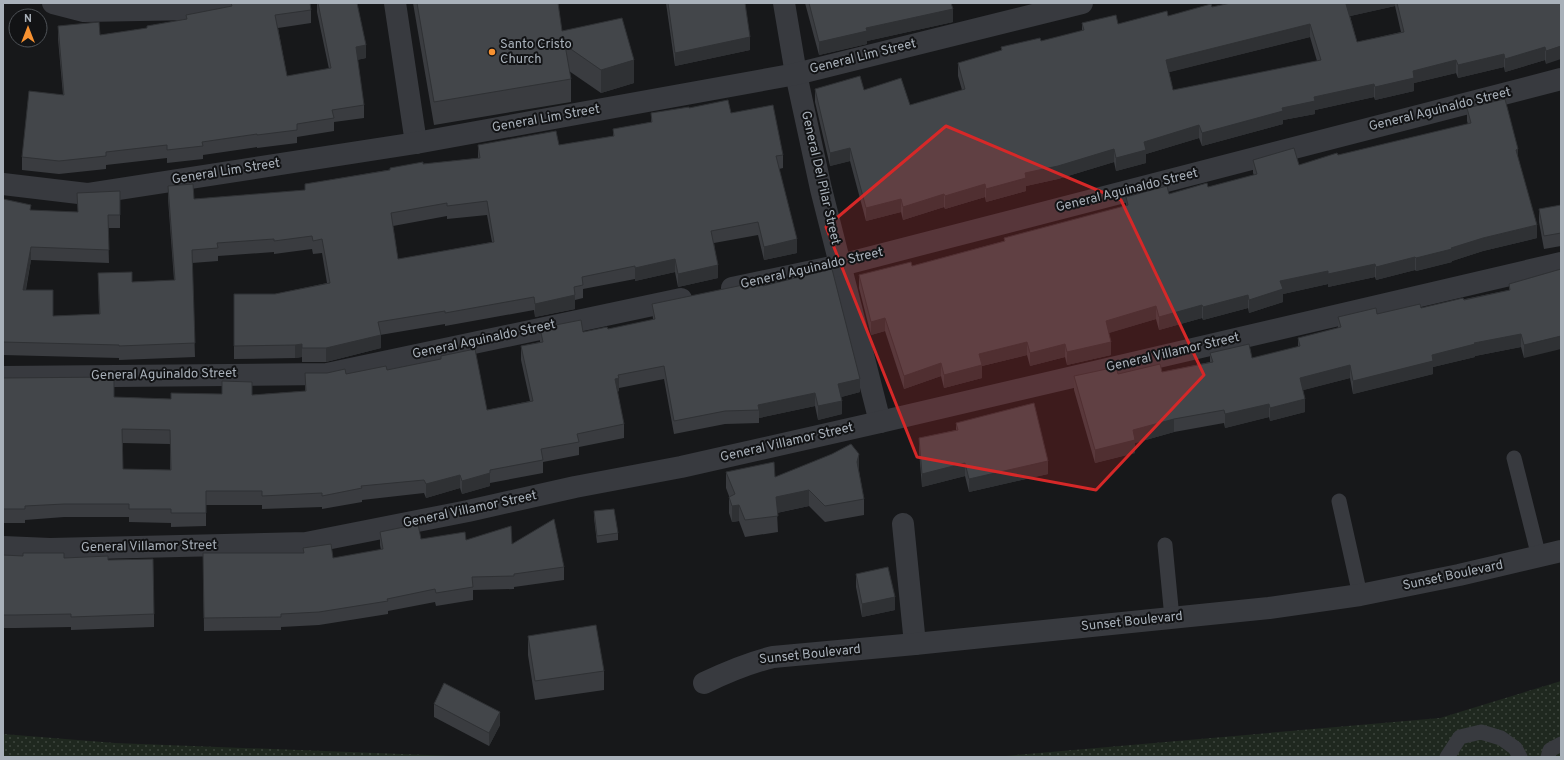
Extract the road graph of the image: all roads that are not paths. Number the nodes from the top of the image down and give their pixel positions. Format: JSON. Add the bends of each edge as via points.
{"nodes":[{"id":1,"x":53,"y":3,"type":"edge"},
{"id":2,"x":231,"y":3,"type":"edge"},
{"id":3,"x":395,"y":3,"type":"edge"},
{"id":4,"x":784,"y":3,"type":"edge"},
{"id":5,"x":1082,"y":3,"type":"edge"},
{"id":6,"x":796,"y":74,"type":"junction"},
{"id":7,"x":1561,"y":79,"type":"edge"},
{"id":8,"x":416,"y":143,"type":"junction"},
{"id":9,"x":3,"y":184,"type":"edge"},
{"id":10,"x":1561,"y":263,"type":"edge"},
{"id":11,"x":841,"y":264,"type":"junction"},
{"id":12,"x":3,"y":377,"type":"edge"},
{"id":13,"x":880,"y":422,"type":"junction"},
{"id":14,"x":1514,"y":458,"type":"dead end"},
{"id":15,"x":1339,"y":501,"type":"dead end"},
{"id":16,"x":904,"y":524,"type":"dead end"},
{"id":17,"x":1165,"y":545,"type":"dead end"},
{"id":18,"x":3,"y":547,"type":"edge"},
{"id":19,"x":1561,"y":551,"type":"edge"},
{"id":20,"x":1539,"y":557,"type":"junction"},
{"id":21,"x":1360,"y":595,"type":"junction"},
{"id":22,"x":1172,"y":618,"type":"junction"},
{"id":23,"x":915,"y":644,"type":"junction"},
{"id":24,"x":704,"y":683,"type":"dead end"},
{"id":25,"x":1561,"y":744,"type":"edge"},
{"id":26,"x":1447,"y":757,"type":"edge"},
{"id":27,"x":1520,"y":757,"type":"edge"},
{"id":28,"x":1548,"y":757,"type":"edge"}],
"edges":[{"from":1,"to":2,"type":"street","via":[[84,12],[197,9]]},
{"from":3,"to":8,"type":"street"},
{"from":4,"to":6,"type":"street","name":"General Del Pilar Street"},
{"from":5,"to":6,"type":"street","name":"General Lim Street"},
{"from":6,"to":8,"type":"street","name":"General Lim Street"},
{"from":6,"to":11,"type":"street","name":"General Del Pilar Street","via":[[821,189]]},
{"from":7,"to":11,"type":"street","name":"General Aguinaldo Street"},
{"from":8,"to":9,"type":"street","name":"General Lim Street","via":[[87,194]]},
{"from":10,"to":13,"type":"street","name":"General Villamor Street"},
{"from":11,"to":12,"type":"street","name":"General Aguinaldo Street","via":[[327,374]]},
{"from":11,"to":13,"type":"street","name":"General Del Pilar Street"},
{"from":13,"to":18,"type":"street","name":"General Villamor Street","via":[[681,467],[306,543],[50,549]]},
{"from":14,"to":20,"type":"lane"},
{"from":15,"to":21,"type":"lane"},
{"from":16,"to":23,"type":"street"},
{"from":17,"to":22,"type":"lane"},
{"from":19,"to":20,"type":"street","name":"Sunset Boulevard"},
{"from":20,"to":21,"type":"street","name":"Sunset Boulevard"},
{"from":21,"to":22,"type":"street","name":"Sunset Boulevard"},
{"from":22,"to":23,"type":"street","name":"Sunset Boulevard"},
{"from":23,"to":24,"type":"street","name":"Sunset Boulevard","via":[[773,657],[730,670]]},
{"from":25,"to":28,"type":"lane","via":[[1550,750]]},
{"from":26,"to":27,"type":"lane","via":[[1460,737],[1481,732],[1501,738],[1515,748]]}]}
